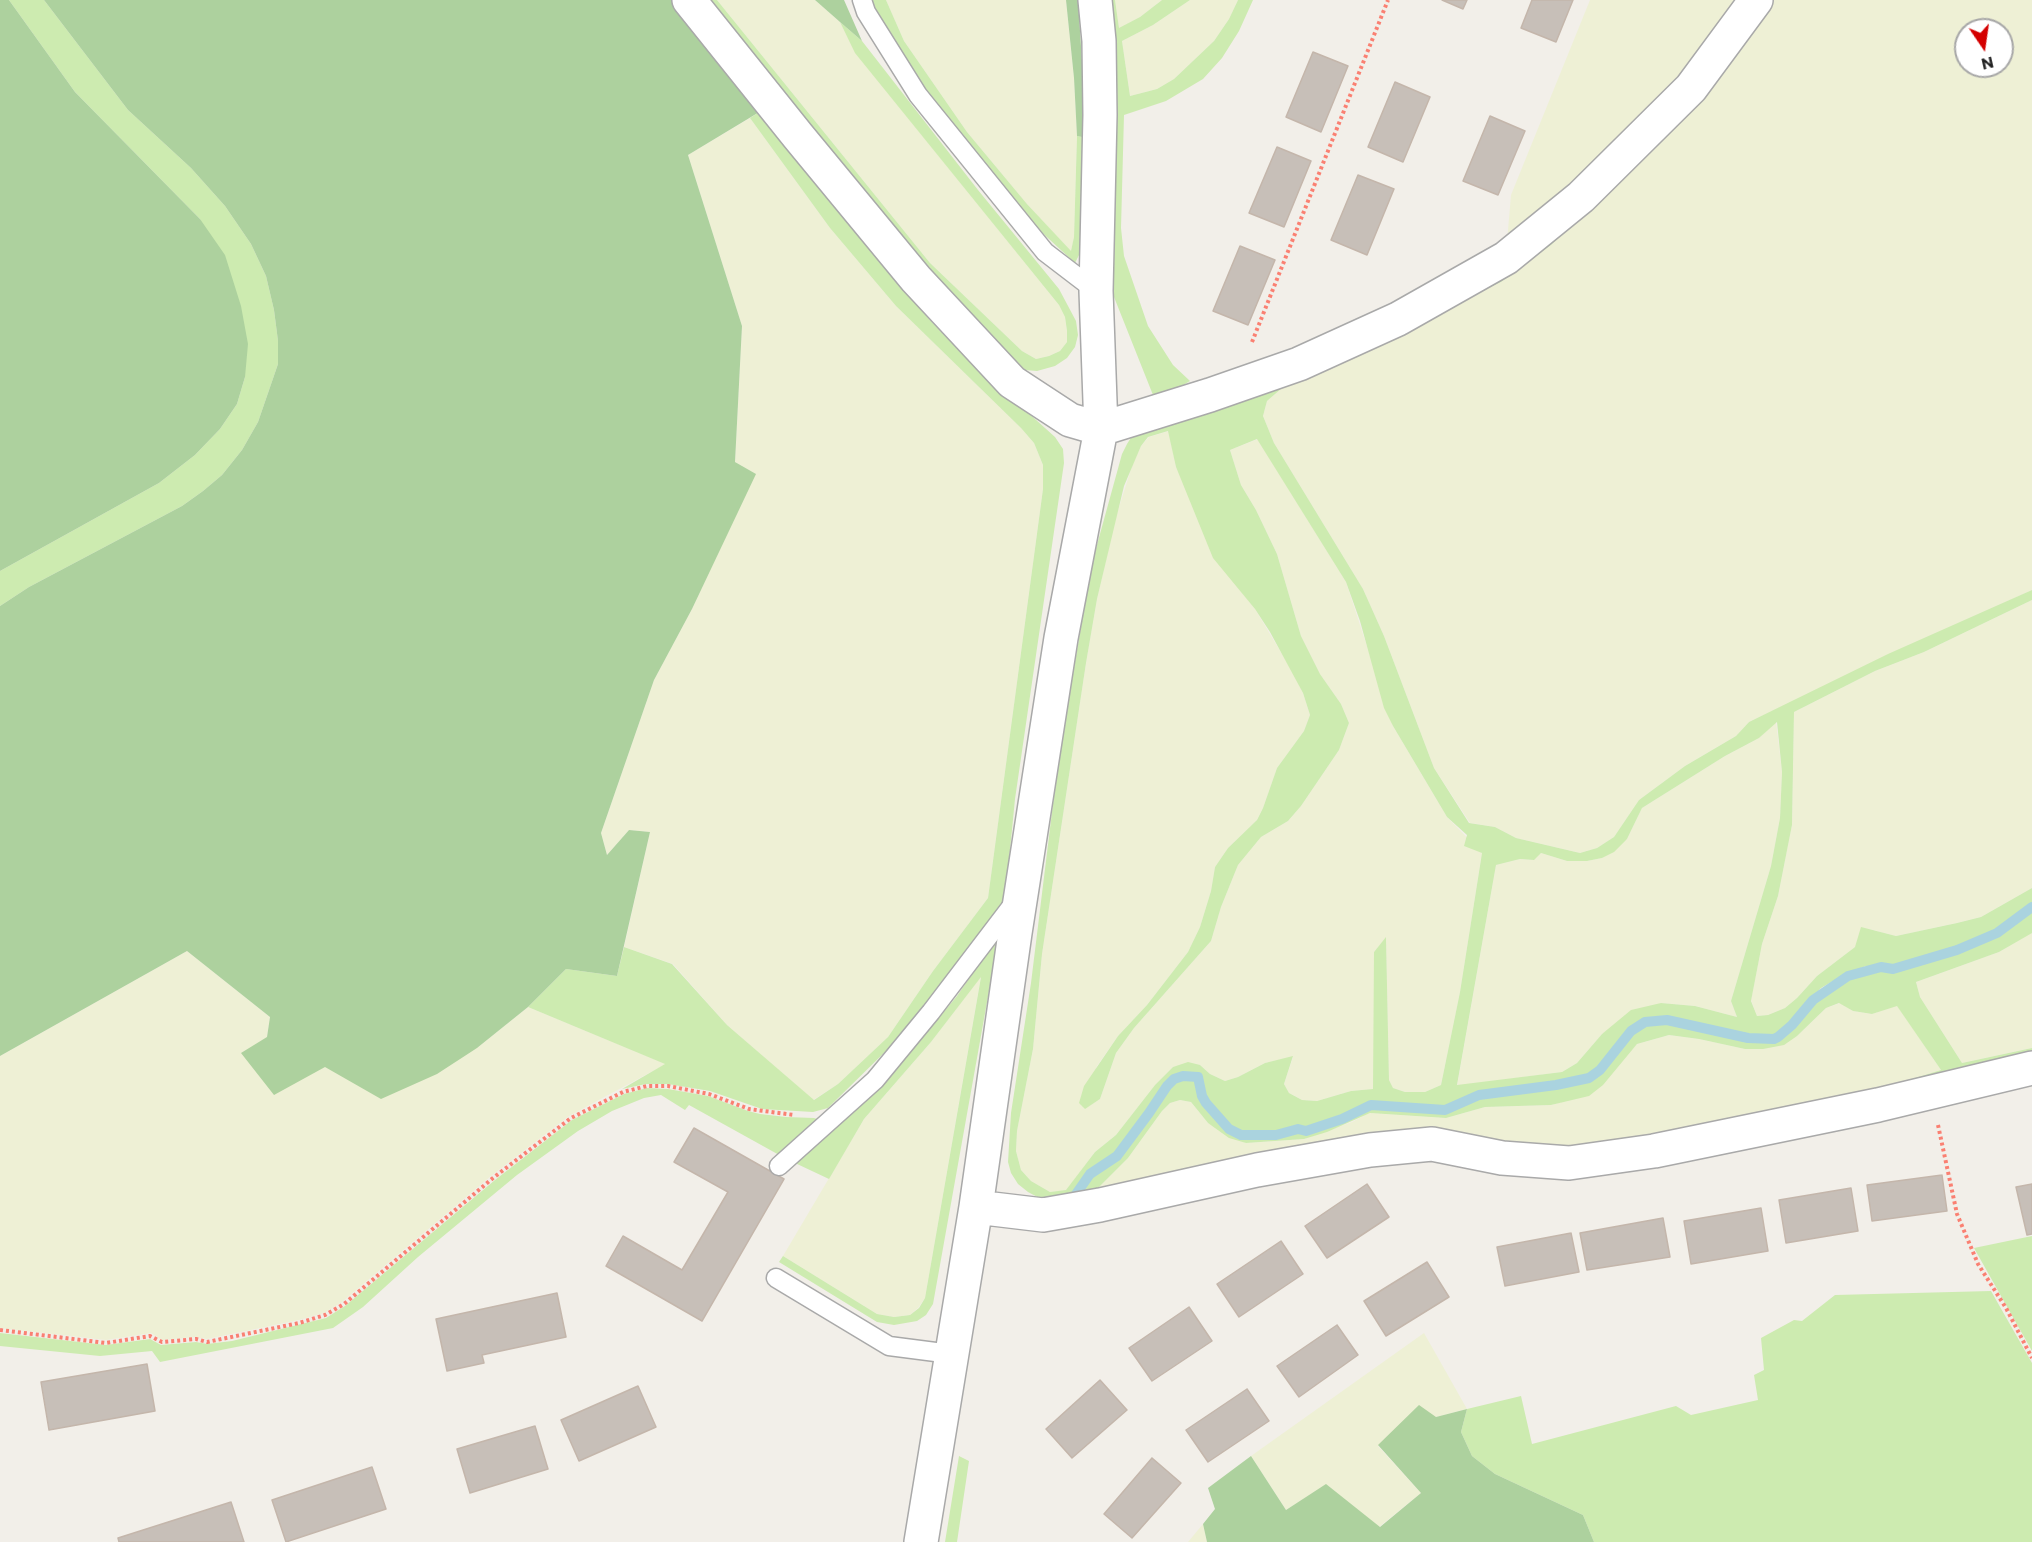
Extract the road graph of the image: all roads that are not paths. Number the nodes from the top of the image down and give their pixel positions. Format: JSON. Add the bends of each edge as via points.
{"nodes":[{"id":1,"x":690,"y":0,"type":"edge"},
{"id":2,"x":861,"y":0,"type":"edge"},
{"id":3,"x":1095,"y":0,"type":"edge"},
{"id":4,"x":1756,"y":0,"type":"edge"},
{"id":5,"x":1096,"y":291,"type":"junction"},
{"id":6,"x":1101,"y":429,"type":"junction"},
{"id":7,"x":1021,"y":895,"type":"junction"},
{"id":8,"x":2032,"y":1068,"type":"edge"},
{"id":9,"x":779,"y":1166,"type":"dead end"},
{"id":10,"x":976,"y":1207,"type":"junction"},
{"id":11,"x":776,"y":1278,"type":"dead end"},
{"id":12,"x":951,"y":1354,"type":"junction"},
{"id":13,"x":921,"y":1542,"type":"edge"}],
"edges":[{"from":1,"to":6,"type":"street","via":[[916,279],[1012,382],[1070,420]]},
{"from":2,"to":5,"type":"lane","via":[[918,95],[1045,252]]},
{"from":3,"to":5,"type":"street","via":[[1100,115]]},
{"from":4,"to":6,"type":"street","via":[[1691,88],[1581,197],[1506,258],[1398,319],[1299,364]]},
{"from":5,"to":6,"type":"street"},
{"from":6,"to":7,"type":"street","via":[[1061,638]]},
{"from":7,"to":9,"type":"lane","via":[[875,1080]]},
{"from":7,"to":10,"type":"street"},
{"from":8,"to":10,"type":"street","via":[[1878,1105],[1654,1151],[1569,1163],[1502,1158],[1432,1144],[1370,1150],[1268,1168],[1043,1215]]},
{"from":10,"to":12,"type":"street"},
{"from":11,"to":12,"type":"lane","via":[[889,1346]]},
{"from":12,"to":13,"type":"street"}]}
